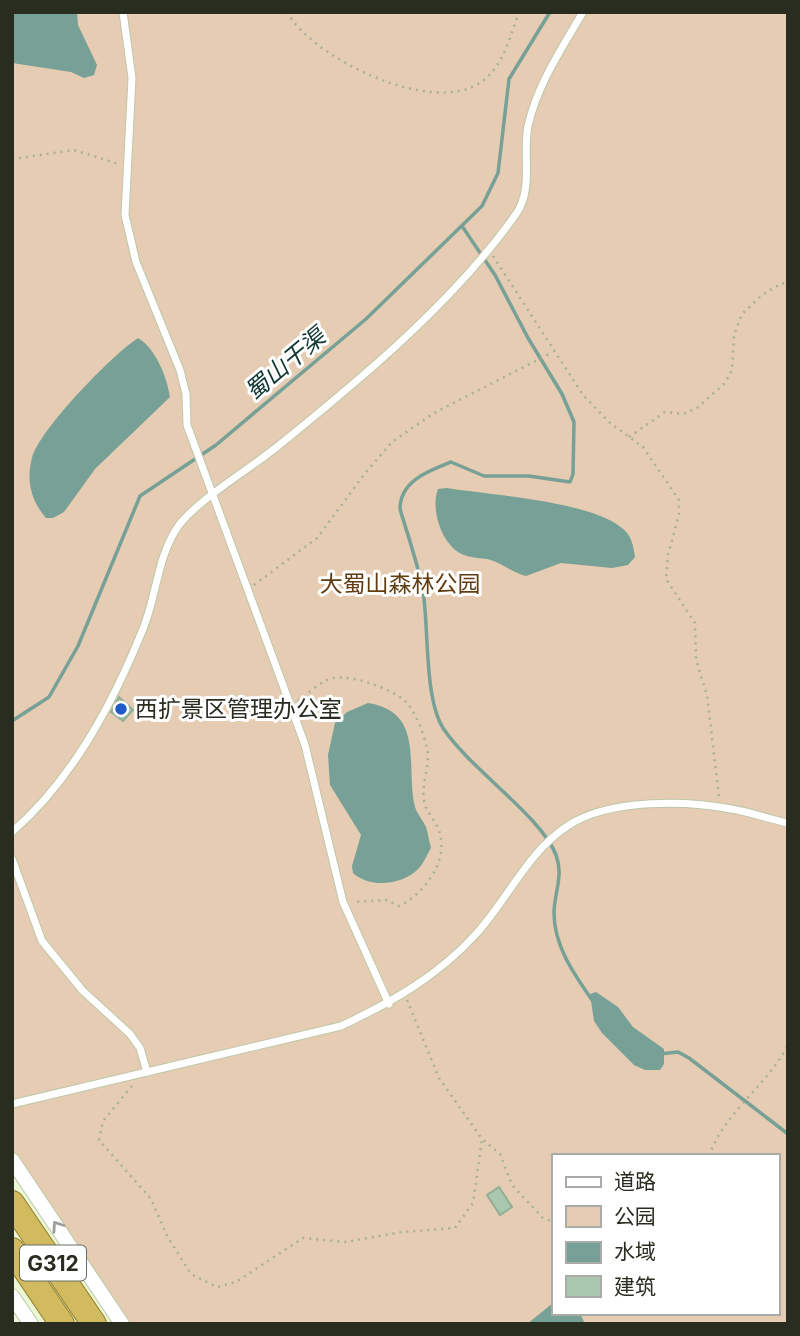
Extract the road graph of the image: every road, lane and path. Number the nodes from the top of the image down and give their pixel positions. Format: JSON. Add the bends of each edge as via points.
{"nodes":[{"id":1,"x":122,"y":12,"type":"edge"},
{"id":2,"x":287,"y":12,"type":"edge"},
{"id":3,"x":519,"y":12,"type":"edge"},
{"id":4,"x":583,"y":12,"type":"edge"},
{"id":5,"x":12,"y":159,"type":"edge"},
{"id":6,"x":126,"y":166,"type":"junction"},
{"id":7,"x":486,"y":249,"type":"junction"},
{"id":8,"x":788,"y":285,"type":"edge"},
{"id":9,"x":555,"y":351,"type":"junction"},
{"id":10,"x":629,"y":437,"type":"junction"},
{"id":11,"x":214,"y":493,"type":"junction"},
{"id":12,"x":249,"y":589,"type":"junction"},
{"id":13,"x":291,"y":706,"type":"junction"},
{"id":14,"x":720,"y":807,"type":"junction"},
{"id":15,"x":788,"y":823,"type":"edge"},
{"id":16,"x":12,"y":832,"type":"edge"},
{"id":17,"x":12,"y":859,"type":"edge"},
{"id":18,"x":342,"y":902,"type":"junction"},
{"id":19,"x":405,"y":993,"type":"junction"},
{"id":20,"x":390,"y":1003,"type":"junction"},
{"id":21,"x":788,"y":1045,"type":"edge"},
{"id":22,"x":143,"y":1073,"type":"junction"},
{"id":23,"x":12,"y":1104,"type":"edge"},
{"id":24,"x":482,"y":1139,"type":"junction"},
{"id":25,"x":710,"y":1154,"type":"edge"},
{"id":26,"x":12,"y":1160,"type":"edge"},
{"id":27,"x":12,"y":1203,"type":"edge"},
{"id":28,"x":552,"y":1222,"type":"edge"},
{"id":29,"x":12,"y":1250,"type":"edge"},
{"id":30,"x":12,"y":1296,"type":"edge"},
{"id":31,"x":31,"y":1324,"type":"edge"},
{"id":32,"x":62,"y":1324,"type":"edge"},
{"id":33,"x":93,"y":1324,"type":"edge"},
{"id":34,"x":122,"y":1324,"type":"edge"}],
"edges":[{"from":1,"to":6,"type":"lane","via":[[132,78]]},
{"from":2,"to":3,"type":"path","via":[[292,23],[316,44],[389,86],[440,94],[479,84],[498,67]]},
{"from":4,"to":7,"type":"lane","via":[[540,88],[526,136],[522,205]]},
{"from":5,"to":6,"type":"path","via":[[74,150]]},
{"from":6,"to":11,"type":"lane","via":[[125,215],[136,262],[180,370],[187,425]]},
{"from":7,"to":9,"type":"path"},
{"from":7,"to":11,"type":"lane","via":[[433,312],[329,404]]},
{"from":8,"to":10,"type":"path","via":[[782,283],[762,295],[742,314],[734,335],[732,370],[725,383],[698,408],[683,414],[665,412]]},
{"from":9,"to":10,"type":"path","via":[[583,395]]},
{"from":9,"to":12,"type":"path","via":[[434,413],[392,442],[317,538]]},
{"from":10,"to":14,"type":"path","via":[[649,455],[679,500],[666,579],[695,623],[696,660],[707,695]]},
{"from":11,"to":12,"type":"lane"},
{"from":11,"to":16,"type":"lane","via":[[189,514],[164,552],[144,628],[89,741],[39,808]]},
{"from":12,"to":13,"type":"lane"},
{"from":13,"to":18,"type":"lane","via":[[319,796]]},
{"from":13,"to":18,"type":"path","via":[[331,678],[348,679],[404,700],[427,746],[424,799],[442,843],[436,868],[416,898],[399,906],[386,900]]},
{"from":14,"to":15,"type":"lane"},
{"from":14,"to":19,"type":"lane","via":[[675,803],[611,809],[569,825],[441,969]]},
{"from":17,"to":22,"type":"lane","via":[[41,941],[141,1048]]},
{"from":18,"to":20,"type":"lane"},
{"from":19,"to":20,"type":"lane"},
{"from":19,"to":24,"type":"path","via":[[439,1078]]},
{"from":20,"to":22,"type":"lane","via":[[341,1026]]},
{"from":21,"to":25,"type":"path","via":[[774,1069],[723,1124]]},
{"from":22,"to":23,"type":"lane"},
{"from":22,"to":24,"type":"path","via":[[103,1121],[99,1140],[151,1199],[191,1274],[217,1287],[236,1282],[303,1238],[345,1242],[455,1228],[473,1203]]},
{"from":24,"to":28,"type":"path","via":[[500,1154],[512,1185]]},
{"from":34,"to":26,"type":"street","one_way":true},
{"from":27,"to":33,"type":"highway","number":"G312"},
{"from":29,"to":32,"type":"highway"},
{"from":30,"to":31,"type":"street"}]}
